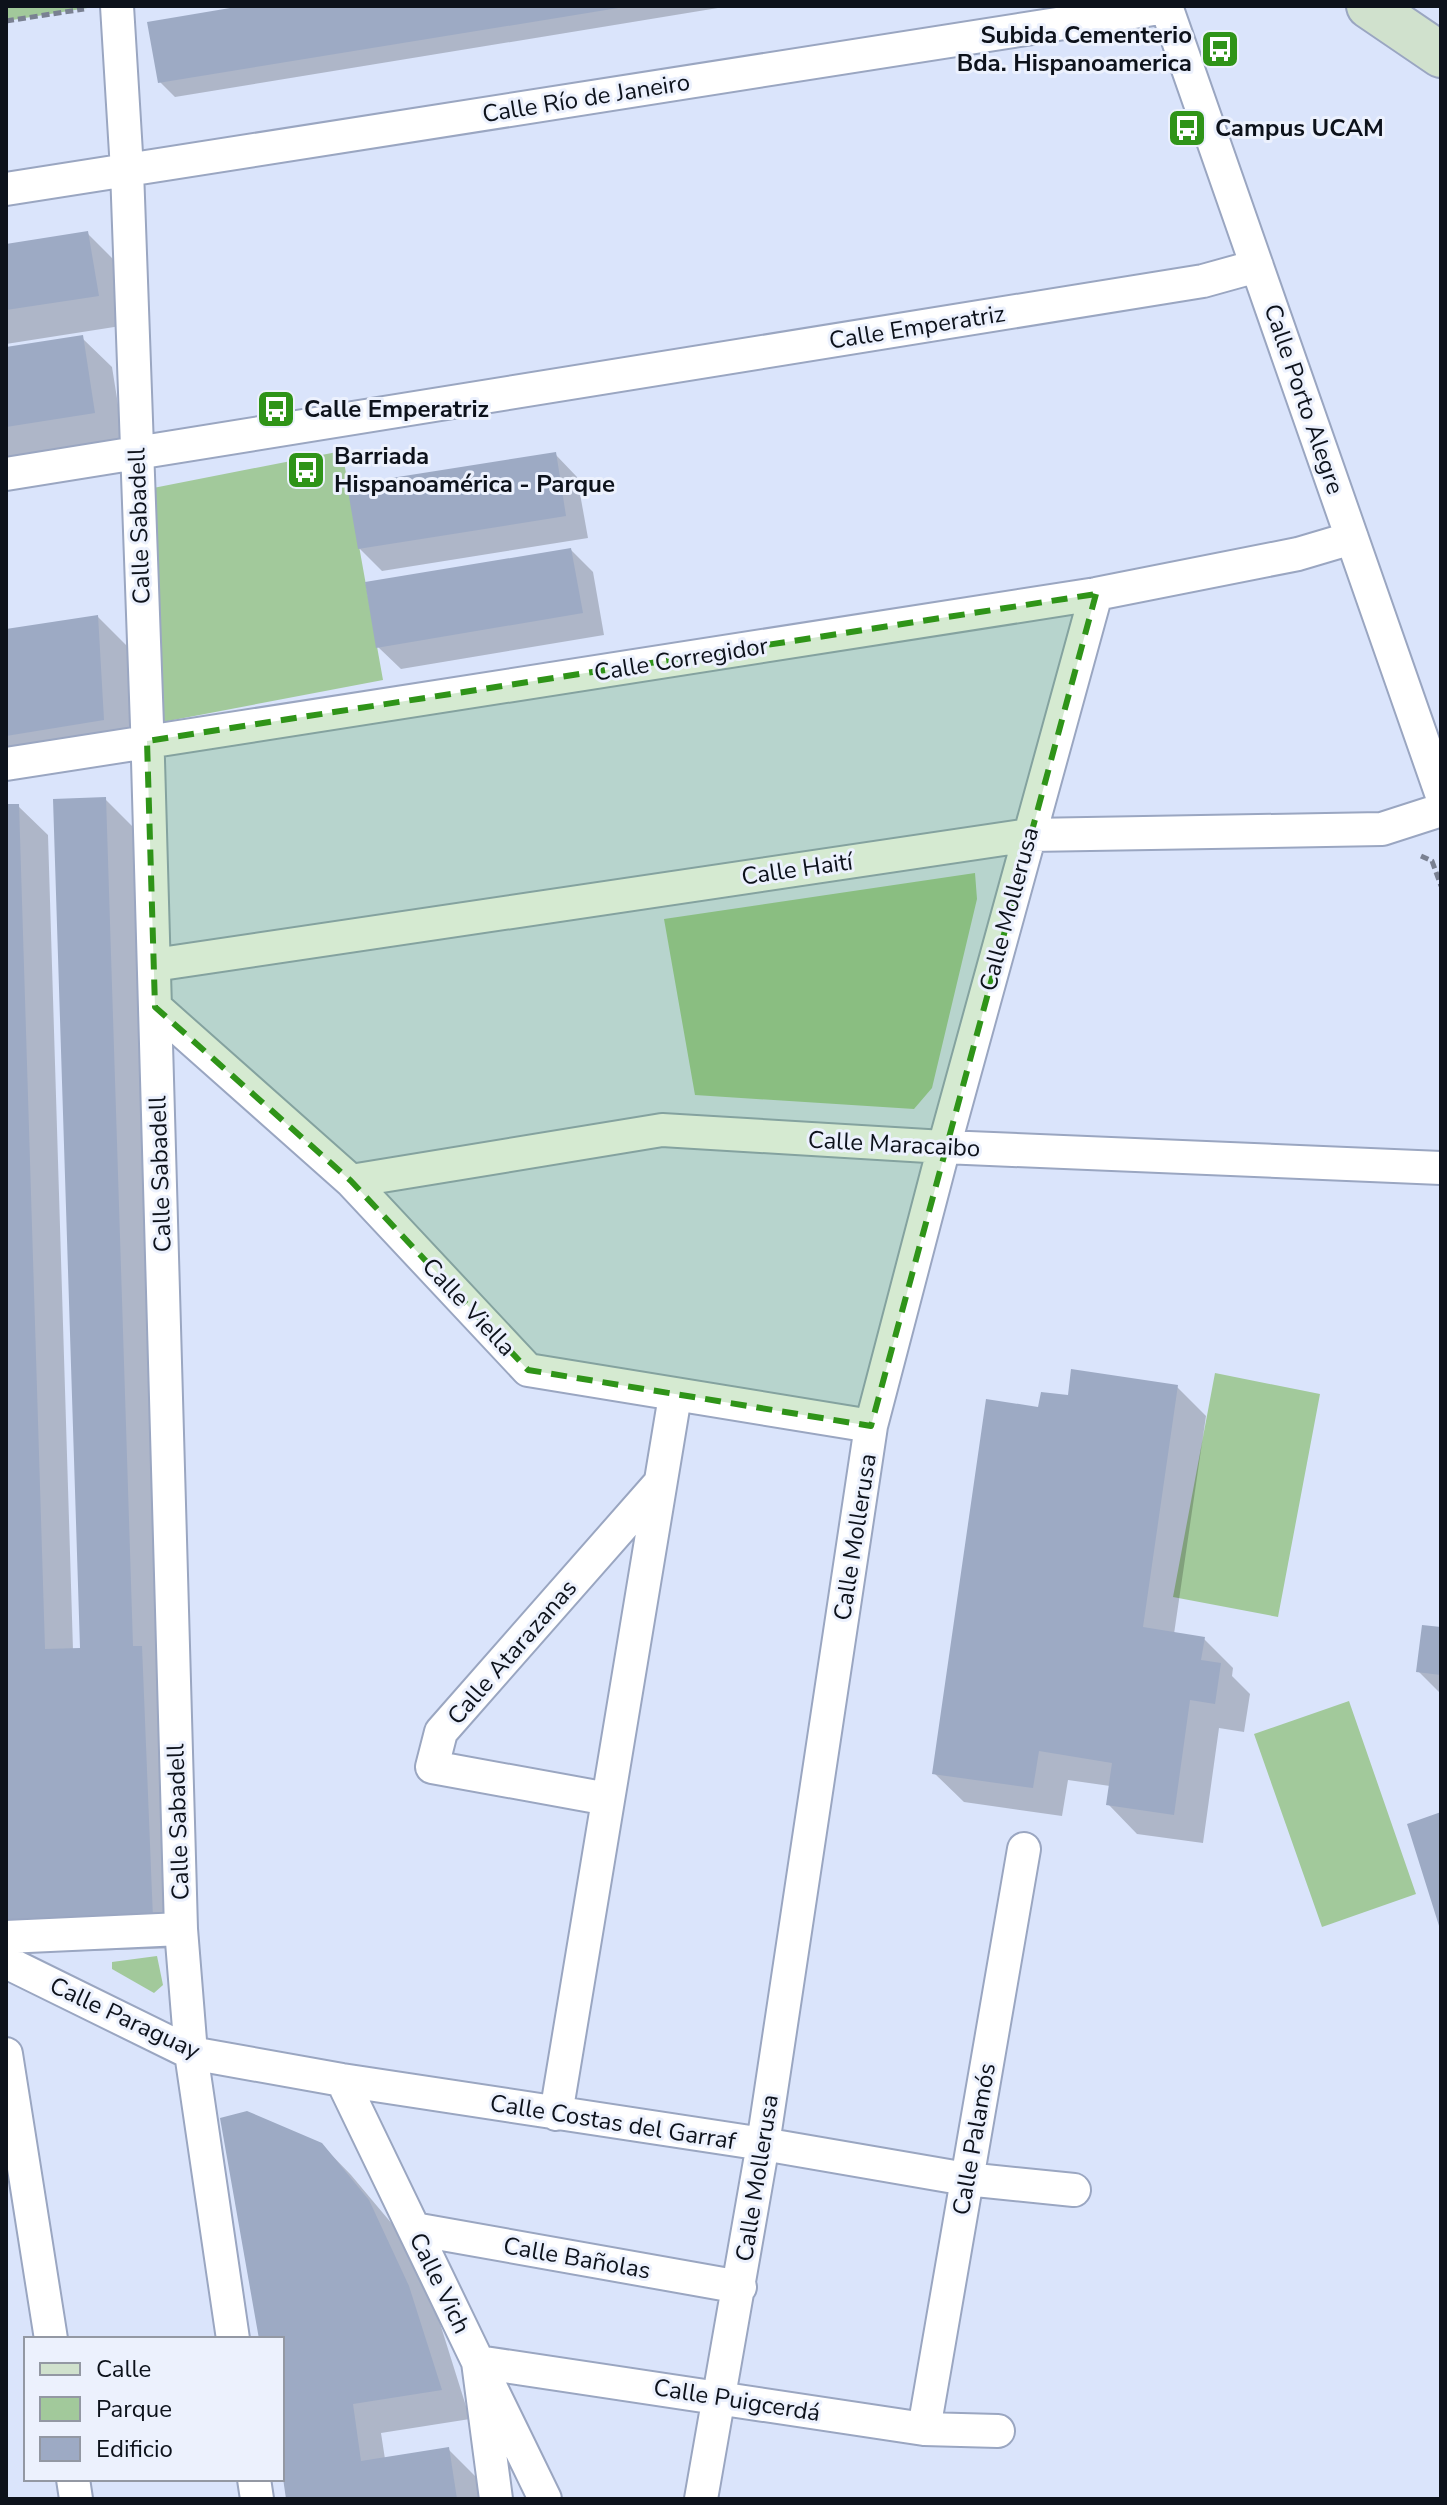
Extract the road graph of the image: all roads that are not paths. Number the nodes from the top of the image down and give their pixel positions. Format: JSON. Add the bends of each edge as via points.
{"nodes":[{"id":1,"x":117,"y":6,"type":"edge"},
{"id":2,"x":1166,"y":6,"type":"edge"},
{"id":3,"x":1369,"y":6,"type":"edge"},
{"id":4,"x":1441,"y":55,"type":"edge"},
{"id":5,"x":127,"y":170,"type":"junction"},
{"id":6,"x":6,"y":189,"type":"edge"},
{"id":7,"x":1257,"y":266,"type":"junction"},
{"id":8,"x":137,"y":454,"type":"junction"},
{"id":9,"x":6,"y":474,"type":"edge"},
{"id":10,"x":1352,"y":538,"type":"junction"},
{"id":11,"x":1096,"y":594,"type":"junction"},
{"id":12,"x":147,"y":741,"type":"junction"},
{"id":13,"x":6,"y":764,"type":"edge"},
{"id":14,"x":1441,"y":793,"type":"edge"},
{"id":15,"x":1441,"y":810,"type":"edge"},
{"id":16,"x":1030,"y":835,"type":"junction"},
{"id":17,"x":154,"y":965,"type":"junction"},
{"id":18,"x":155,"y":1007,"type":"junction"},
{"id":19,"x":944,"y":1147,"type":"junction"},
{"id":20,"x":1441,"y":1168,"type":"edge"},
{"id":21,"x":351,"y":1181,"type":"junction"},
{"id":22,"x":675,"y":1396,"type":"junction"},
{"id":23,"x":871,"y":1426,"type":"junction"},
{"id":24,"x":660,"y":1483,"type":"junction"},
{"id":25,"x":608,"y":1799,"type":"junction"},
{"id":26,"x":1024,"y":1849,"type":"dead end"},
{"id":27,"x":181,"y":1929,"type":"junction"},
{"id":28,"x":6,"y":1937,"type":"edge"},
{"id":29,"x":6,"y":1962,"type":"edge"},
{"id":30,"x":191,"y":2053,"type":"junction"},
{"id":31,"x":6,"y":2054,"type":"edge"},
{"id":32,"x":342,"y":2080,"type":"junction"},
{"id":33,"x":556,"y":2114,"type":"junction"},
{"id":34,"x":763,"y":2144,"type":"junction"},
{"id":35,"x":966,"y":2179,"type":"junction"},
{"id":36,"x":1074,"y":2190,"type":"dead end"},
{"id":37,"x":414,"y":2229,"type":"junction"},
{"id":38,"x":740,"y":2287,"type":"junction"},
{"id":39,"x":51,"y":2337,"type":"edge"},
{"id":40,"x":233,"y":2337,"type":"edge"},
{"id":41,"x":478,"y":2362,"type":"junction"},
{"id":42,"x":720,"y":2397,"type":"junction"},
{"id":43,"x":924,"y":2429,"type":"junction"},
{"id":44,"x":998,"y":2431,"type":"dead end"},
{"id":45,"x":496,"y":2499,"type":"edge"},
{"id":46,"x":545,"y":2499,"type":"edge"},
{"id":47,"x":701,"y":2499,"type":"edge"}],
"edges":[{"from":1,"to":5,"type":"street","name":"Calle Sabadell"},
{"from":2,"to":5,"type":"street","name":"Calle Río de Janeiro"},
{"from":2,"to":7,"type":"street","name":"Calle Porto Alegre"},
{"from":3,"to":4,"type":"street"},
{"from":5,"to":6,"type":"street","name":"Calle Río de Janeiro"},
{"from":5,"to":8,"type":"street","name":"Calle Sabadell"},
{"from":7,"to":8,"type":"street","name":"Calle Emperatriz","via":[[1203,281]]},
{"from":7,"to":10,"type":"street","name":"Calle Porto Alegre"},
{"from":8,"to":9,"type":"street","name":"Calle Emperatriz"},
{"from":8,"to":12,"type":"street","name":"Calle Sabadell"},
{"from":10,"to":11,"type":"street","name":"Calle Corregidor","via":[[1298,554]]},
{"from":10,"to":14,"type":"street","name":"Calle Porto Alegre"},
{"from":11,"to":12,"type":"street","name":"Calle Corregidor"},
{"from":11,"to":16,"type":"street","name":"Calle Mollerusa"},
{"from":12,"to":13,"type":"street","name":"Calle Corregidor"},
{"from":12,"to":17,"type":"street","name":"Calle Sabadell"},
{"from":15,"to":16,"type":"street","name":"Calle Haití","via":[[1382,829]]},
{"from":16,"to":17,"type":"street","name":"Calle Haití"},
{"from":16,"to":19,"type":"street","name":"Calle Mollerusa"},
{"from":17,"to":18,"type":"street","name":"Calle Sabadell"},
{"from":18,"to":21,"type":"street","name":"Calle Viella"},
{"from":18,"to":27,"type":"street","name":"Calle Sabadell"},
{"from":19,"to":20,"type":"street","name":"Calle Maracaibo"},
{"from":19,"to":21,"type":"street","name":"Calle Maracaibo","via":[[662,1130]]},
{"from":19,"to":23,"type":"street","name":"Calle Mollerusa"},
{"from":21,"to":22,"type":"street","name":"Calle Viella","via":[[528,1370]]},
{"from":22,"to":23,"type":"street","name":"Calle Viella"},
{"from":22,"to":24,"type":"street"},
{"from":23,"to":34,"type":"street","name":"Calle Mollerusa"},
{"from":24,"to":25,"type":"street"},
{"from":24,"to":25,"type":"street","name":"Calle Atarazanas","via":[[441,1732],[432,1767]]},
{"from":25,"to":33,"type":"street"},
{"from":26,"to":35,"type":"street","name":"Calle Palamós"},
{"from":27,"to":28,"type":"street","name":"Calle Paraguay"},
{"from":27,"to":30,"type":"street","name":"Calle Sabadell"},
{"from":29,"to":30,"type":"street","name":"Calle Paraguay"},
{"from":30,"to":32,"type":"street","name":"Calle Paraguay"},
{"from":30,"to":40,"type":"street","name":"Calle Sabadell"},
{"from":31,"to":39,"type":"street"},
{"from":32,"to":33,"type":"street","name":"Calle Costas del Garraf"},
{"from":32,"to":37,"type":"street","name":"Calle Vich"},
{"from":33,"to":34,"type":"street","name":"Calle Costas del Garraf"},
{"from":34,"to":35,"type":"street","name":"Calle Costas del Garraf"},
{"from":34,"to":38,"type":"street","name":"Calle Mollerusa"},
{"from":35,"to":36,"type":"street","name":"Calle Costas del Garraf"},
{"from":35,"to":43,"type":"street","name":"Calle Palamós"},
{"from":37,"to":38,"type":"street","name":"Calle Bañolas"},
{"from":37,"to":41,"type":"street","name":"Calle Vich"},
{"from":38,"to":42,"type":"street","name":"Calle Mollerusa"},
{"from":41,"to":42,"type":"street","name":"Calle Puigcerdá"},
{"from":41,"to":45,"type":"street","name":"Calle Vich"},
{"from":41,"to":46,"type":"street"},
{"from":42,"to":43,"type":"street","name":"Calle Puigcerdá"},
{"from":42,"to":47,"type":"street","name":"Calle Mollerusa"},
{"from":43,"to":44,"type":"street","name":"Calle Puigcerdá"}]}
